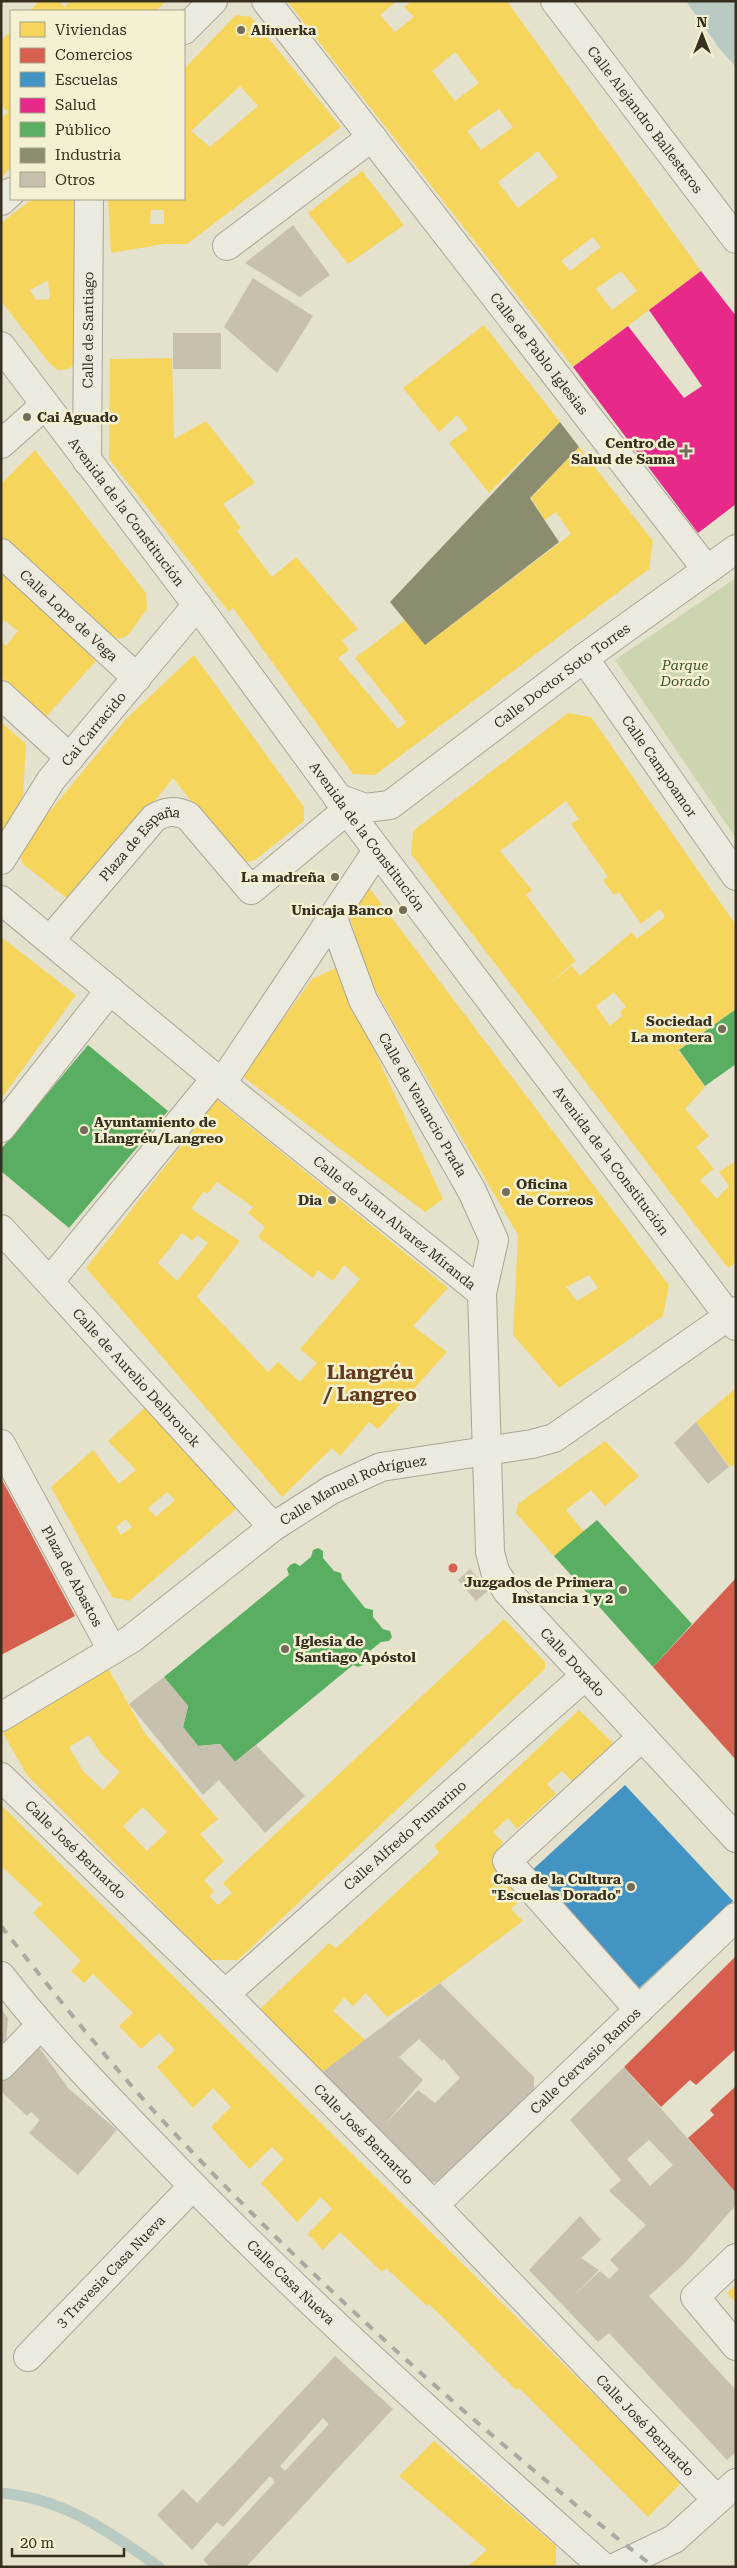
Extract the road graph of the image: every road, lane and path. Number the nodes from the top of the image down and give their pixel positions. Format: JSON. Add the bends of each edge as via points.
{"nodes":[{"id":1,"x":213,"y":1,"type":"edge"},
{"id":2,"x":266,"y":1,"type":"edge"},
{"id":3,"x":554,"y":1,"type":"edge"},
{"id":4,"x":185,"y":29,"type":"edge"},
{"id":5,"x":372,"y":137,"type":"junction"},
{"id":6,"x":89,"y":200,"type":"edge"},
{"id":7,"x":736,"y":239,"type":"edge"},
{"id":8,"x":227,"y":246,"type":"dead end"},
{"id":9,"x":1,"y":346,"type":"edge"},
{"id":10,"x":45,"y":405,"type":"junction"},
{"id":11,"x":1,"y":444,"type":"edge"},
{"id":12,"x":87,"y":461,"type":"junction"},
{"id":13,"x":1,"y":553,"type":"edge"},
{"id":14,"x":726,"y":561,"type":"edge"},
{"id":15,"x":197,"y":605,"type":"junction"},
{"id":16,"x":584,"y":658,"type":"junction"},
{"id":17,"x":137,"y":678,"type":"junction"},
{"id":18,"x":1,"y":696,"type":"edge"},
{"id":19,"x":70,"y":758,"type":"junction"},
{"id":20,"x":342,"y":804,"type":"junction"},
{"id":21,"x":390,"y":805,"type":"junction"},
{"id":22,"x":379,"y":853,"type":"junction"},
{"id":23,"x":1,"y":860,"type":"edge"},
{"id":24,"x":736,"y":876,"type":"edge"},
{"id":25,"x":1,"y":900,"type":"edge"},
{"id":26,"x":333,"y":918,"type":"junction"},
{"id":27,"x":48,"y":937,"type":"junction"},
{"id":28,"x":110,"y":990,"type":"junction"},
{"id":29,"x":223,"y":1084,"type":"junction"},
{"id":30,"x":1,"y":1128,"type":"edge"},
{"id":31,"x":1,"y":1229,"type":"edge"},
{"id":32,"x":50,"y":1281,"type":"junction"},
{"id":33,"x":482,"y":1293,"type":"junction"},
{"id":34,"x":733,"y":1318,"type":"edge"},
{"id":35,"x":1,"y":1444,"type":"edge"},
{"id":36,"x":487,"y":1451,"type":"junction"},
{"id":37,"x":274,"y":1526,"type":"junction"},
{"id":38,"x":112,"y":1650,"type":"junction"},
{"id":39,"x":585,"y":1676,"type":"junction"},
{"id":40,"x":1,"y":1717,"type":"edge"},
{"id":41,"x":642,"y":1737,"type":"junction"},
{"id":42,"x":1,"y":1776,"type":"edge"},
{"id":43,"x":736,"y":1838,"type":"edge"},
{"id":44,"x":736,"y":1917,"type":"edge"},
{"id":45,"x":1,"y":1976,"type":"edge"},
{"id":46,"x":225,"y":1994,"type":"junction"},
{"id":47,"x":640,"y":2010,"type":"junction"},
{"id":48,"x":40,"y":2026,"type":"junction"},
{"id":49,"x":1,"y":2066,"type":"edge"},
{"id":50,"x":193,"y":2186,"type":"junction"},
{"id":51,"x":434,"y":2205,"type":"junction"},
{"id":52,"x":736,"y":2258,"type":"edge"},
{"id":53,"x":736,"y":2346,"type":"edge"},
{"id":54,"x":28,"y":2357,"type":"dead end"},
{"id":55,"x":726,"y":2492,"type":"edge"},
{"id":56,"x":603,"y":2567,"type":"edge"},
{"id":57,"x":616,"y":2567,"type":"edge"}],
"edges":[{"from":1,"to":4,"type":"street"},
{"from":2,"to":5,"type":"street","name":"Calle de Pablo Iglesias"},
{"from":3,"to":7,"type":"street","name":"Calle Alejandro Ballesteros"},
{"from":5,"to":8,"type":"street"},
{"from":5,"to":14,"type":"street","name":"Calle de Pablo Iglesias"},
{"from":6,"to":12,"type":"street","name":"Calle de Santiago"},
{"from":9,"to":10,"type":"street","name":"Avenida de la Constitución"},
{"from":10,"to":11,"type":"street"},
{"from":10,"to":12,"type":"street","name":"Avenida de la Constitución"},
{"from":12,"to":15,"type":"street","name":"Avenida de la Constitución"},
{"from":13,"to":17,"type":"street","name":"Calle Lope de Vega"},
{"from":14,"to":16,"type":"street","name":"Calle Doctor Soto Torres"},
{"from":15,"to":17,"type":"street","name":"Cai Carracido"},
{"from":15,"to":20,"type":"street","name":"Avenida de la Constitución"},
{"from":16,"to":21,"type":"street","name":"Calle Doctor Soto Torres"},
{"from":16,"to":24,"type":"street","name":"Calle Campoamor"},
{"from":17,"to":19,"type":"street","name":"Cai Carracido"},
{"from":18,"to":19,"type":"street"},
{"from":19,"to":23,"type":"street","name":"Cai Carracido","via":[[51,780]]},
{"from":20,"to":21,"type":"street","via":[[365,808]]},
{"from":20,"to":22,"type":"street","name":"Avenida de la Constitución"},
{"from":20,"to":27,"type":"street","name":"Plaza de España","via":[[251,890],[188,816],[180,812],[162,813],[154,818]]},
{"from":21,"to":22,"type":"street","via":[[382,826]]},
{"from":22,"to":26,"type":"street"},
{"from":22,"to":34,"type":"street","name":"Avenida de la Constitución"},
{"from":25,"to":27,"type":"street"},
{"from":26,"to":29,"type":"street"},
{"from":26,"to":33,"type":"street","name":"Calle de Venancio Prada","via":[[364,1000],[472,1191],[494,1240]]},
{"from":27,"to":28,"type":"street"},
{"from":28,"to":29,"type":"street"},
{"from":28,"to":30,"type":"street"},
{"from":29,"to":32,"type":"street"},
{"from":29,"to":33,"type":"street","name":"Calle de Juan Alvarez Miranda"},
{"from":31,"to":32,"type":"street","name":"Calle de Aurelio Delbrouck"},
{"from":32,"to":37,"type":"street","name":"Calle de Aurelio Delbrouck"},
{"from":33,"to":36,"type":"street","name":"Calle de Juan Alvarez Miranda"},
{"from":34,"to":36,"type":"street","name":"Calle Manuel Rodríguez","via":[[554,1438]]},
{"from":35,"to":38,"type":"street","name":"Plaza de Abastos"},
{"from":36,"to":37,"type":"street","name":"Calle Manuel Rodríguez","via":[[381,1467],[331,1490]]},
{"from":36,"to":39,"type":"street","name":"Calle Dorado","via":[[490,1552],[495,1571],[507,1591]]},
{"from":37,"to":38,"type":"street","name":"Calle Manuel Rodríguez","via":[[131,1639]]},
{"from":38,"to":40,"type":"street","name":"Calle Manuel Rodríguez"},
{"from":39,"to":41,"type":"street","name":"Calle Dorado"},
{"from":39,"to":46,"type":"street","name":"Calle Alfredo Pumarino"},
{"from":41,"to":43,"type":"street","name":"Calle Dorado"},
{"from":41,"to":47,"type":"street","via":[[507,1861]]},
{"from":42,"to":46,"type":"street","name":"Calle José Bernardo"},
{"from":44,"to":47,"type":"street","name":"Calle Gervasio Ramos"},
{"from":45,"to":48,"type":"street","name":"Calle Casa Nueva"},
{"from":46,"to":51,"type":"street","name":"Calle José Bernardo"},
{"from":47,"to":51,"type":"street","name":"Calle Gervasio Ramos"},
{"from":48,"to":49,"type":"street"},
{"from":48,"to":50,"type":"street","name":"Calle Casa Nueva"},
{"from":50,"to":54,"type":"street","name":"3 Travesia Casa Nueva"},
{"from":50,"to":56,"type":"street","name":"Calle Casa Nueva","via":[[418,2403]]},
{"from":51,"to":55,"type":"street","name":"Calle José Bernardo"},
{"from":52,"to":53,"type":"street","via":[[695,2297]]},
{"from":55,"to":57,"type":"street","via":[[674,2538]]}]}
